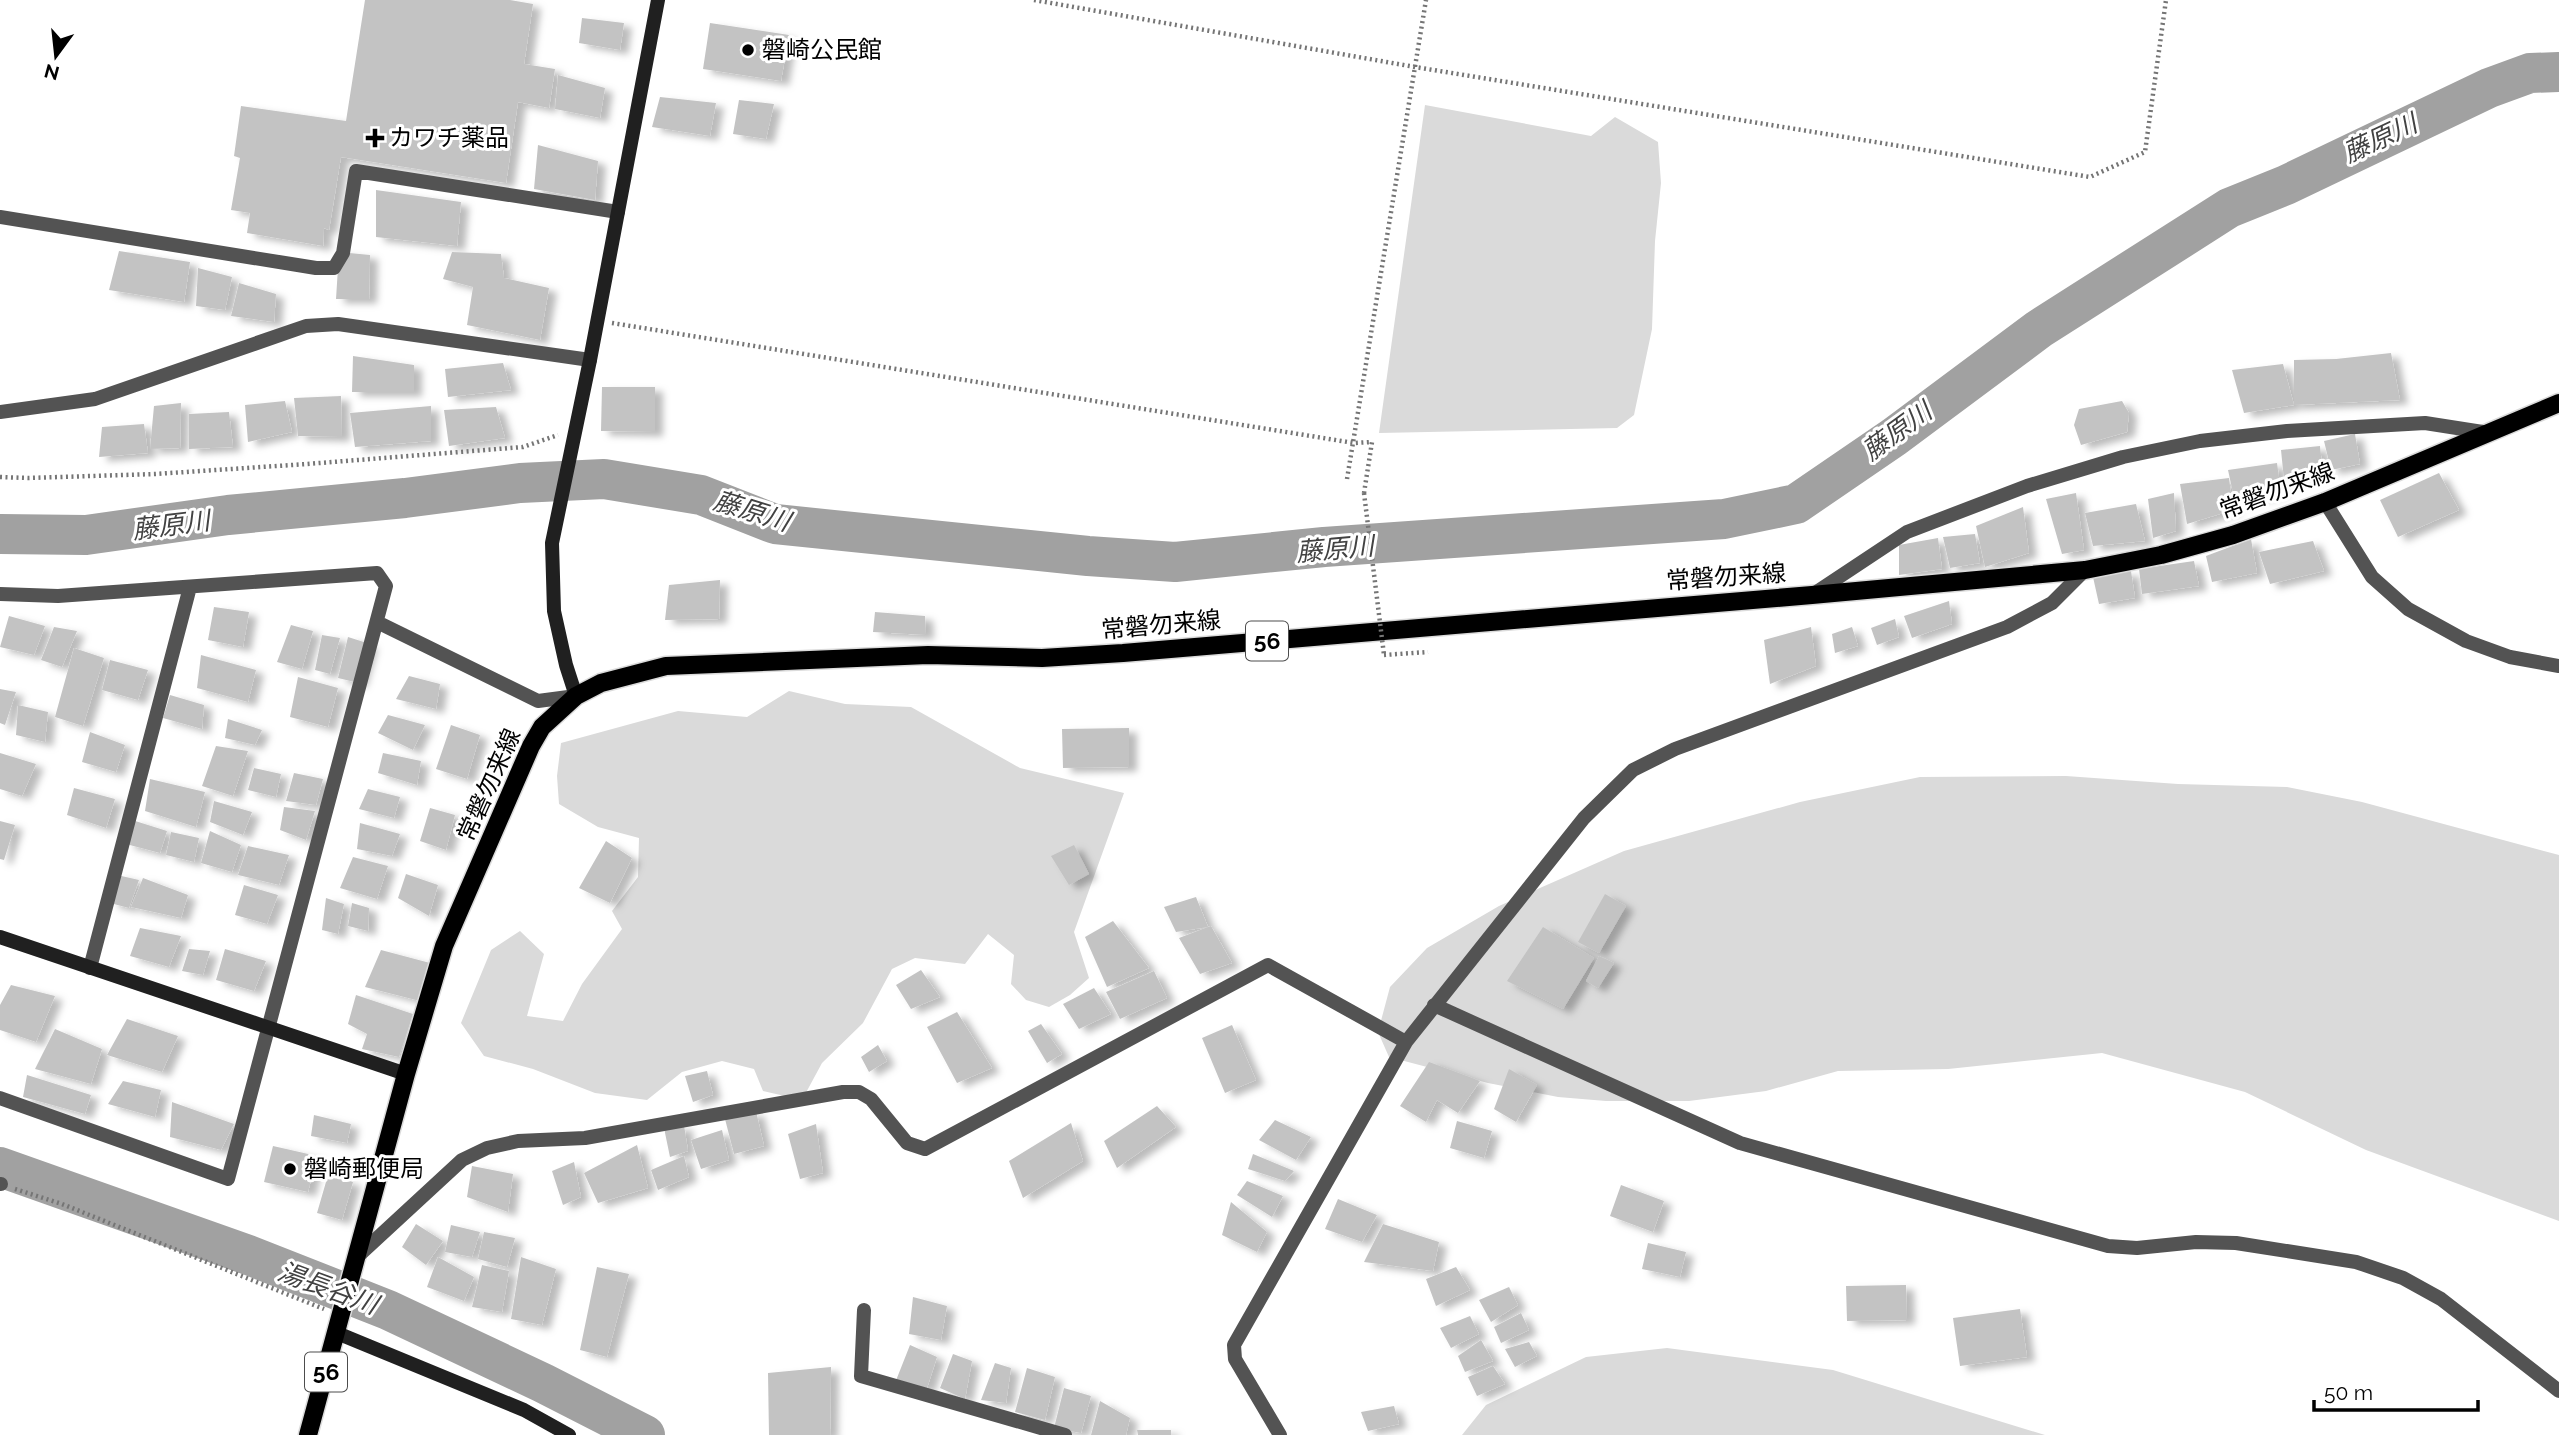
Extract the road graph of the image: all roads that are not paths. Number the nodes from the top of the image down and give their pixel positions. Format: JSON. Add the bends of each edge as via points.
{"nodes":[{"id":1,"x":658,"y":0,"type":"edge"},
{"id":2,"x":618,"y":212,"type":"junction"},
{"id":3,"x":0,"y":217,"type":"edge"},
{"id":4,"x":590,"y":360,"type":"junction"},
{"id":5,"x":2559,"y":403,"type":"edge"},
{"id":6,"x":0,"y":412,"type":"edge"},
{"id":7,"x":2489,"y":433,"type":"junction"},
{"id":8,"x":2325,"y":502,"type":"junction"},
{"id":9,"x":2085,"y":570,"type":"junction"},
{"id":10,"x":190,"y":587,"type":"junction"},
{"id":11,"x":0,"y":594,"type":"edge"},
{"id":12,"x":1812,"y":595,"type":"junction"},
{"id":13,"x":377,"y":622,"type":"junction"},
{"id":14,"x":2559,"y":666,"type":"edge"},
{"id":15,"x":576,"y":696,"type":"junction"},
{"id":16,"x":0,"y":937,"type":"edge"},
{"id":17,"x":90,"y":968,"type":"junction"},
{"id":18,"x":1434,"y":1005,"type":"junction"},
{"id":19,"x":270,"y":1028,"type":"junction"},
{"id":20,"x":1406,"y":1042,"type":"junction"},
{"id":21,"x":406,"y":1074,"type":"junction"},
{"id":22,"x":0,"y":1098,"type":"edge"},
{"id":23,"x":358,"y":1256,"type":"junction"},
{"id":24,"x":864,"y":1310,"type":"dead end"},
{"id":25,"x":341,"y":1319,"type":"junction"},
{"id":26,"x":2559,"y":1391,"type":"edge"},
{"id":27,"x":307,"y":1435,"type":"edge"},
{"id":28,"x":569,"y":1435,"type":"edge"},
{"id":29,"x":1065,"y":1435,"type":"edge"},
{"id":30,"x":1280,"y":1435,"type":"edge"}],
"edges":[{"from":1,"to":2,"type":"street"},
{"from":2,"to":3,"type":"street","via":[[356,171],[343,253],[334,268]]},
{"from":2,"to":4,"type":"street"},
{"from":4,"to":6,"type":"street","via":[[338,324],[306,326],[95,399]]},
{"from":4,"to":15,"type":"street","via":[[552,543],[554,611]]},
{"from":5,"to":7,"type":"main road","name":"常磐勿来線","number":"56"},
{"from":7,"to":8,"type":"main road","name":"常磐勿来線","number":"56"},
{"from":7,"to":12,"type":"street","via":[[2425,423],[2287,431],[2200,441],[2123,457],[2027,486],[1907,532]]},
{"from":8,"to":9,"type":"main road","name":"常磐勿来線","number":"56","via":[[2233,535]]},
{"from":8,"to":14,"type":"street","via":[[2372,577],[2408,609],[2466,641],[2510,657]]},
{"from":9,"to":12,"type":"main road","name":"常磐勿来線","number":"56"},
{"from":9,"to":18,"type":"street","via":[[2052,603],[2007,627],[1675,749],[1633,771],[1584,818]]},
{"from":10,"to":11,"type":"street","via":[[58,596]]},
{"from":10,"to":13,"type":"street","via":[[377,573],[386,586]]},
{"from":10,"to":17,"type":"street"},
{"from":12,"to":15,"type":"main road","name":"常磐勿来線","number":"56","via":[[1123,653],[928,655],[666,666],[601,683]]},
{"from":13,"to":15,"type":"street","via":[[538,701]]},
{"from":13,"to":19,"type":"street"},
{"from":15,"to":21,"type":"main road","name":"常磐勿来線","number":"56","via":[[542,727],[531,746],[444,946]]},
{"from":16,"to":17,"type":"street"},
{"from":17,"to":19,"type":"street"},
{"from":18,"to":20,"type":"street"},
{"from":18,"to":26,"type":"street","via":[[1740,1143],[2108,1246],[2236,1243],[2368,1266],[2403,1278],[2441,1299]]},
{"from":19,"to":21,"type":"street"},
{"from":19,"to":22,"type":"street","via":[[228,1179]]},
{"from":20,"to":23,"type":"street","via":[[1268,965],[925,1149],[907,1143],[871,1099],[859,1092],[585,1138],[518,1141],[462,1160]]},
{"from":20,"to":30,"type":"street","via":[[1234,1345],[1235,1359]]},
{"from":21,"to":23,"type":"main road","name":"常磐勿来線","number":"56"},
{"from":23,"to":25,"type":"main road","name":"常磐勿来線","number":"56"},
{"from":24,"to":29,"type":"street","via":[[861,1376]]},
{"from":25,"to":27,"type":"main road","name":"常磐勿来線","number":"56"},
{"from":25,"to":28,"type":"street"}]}
